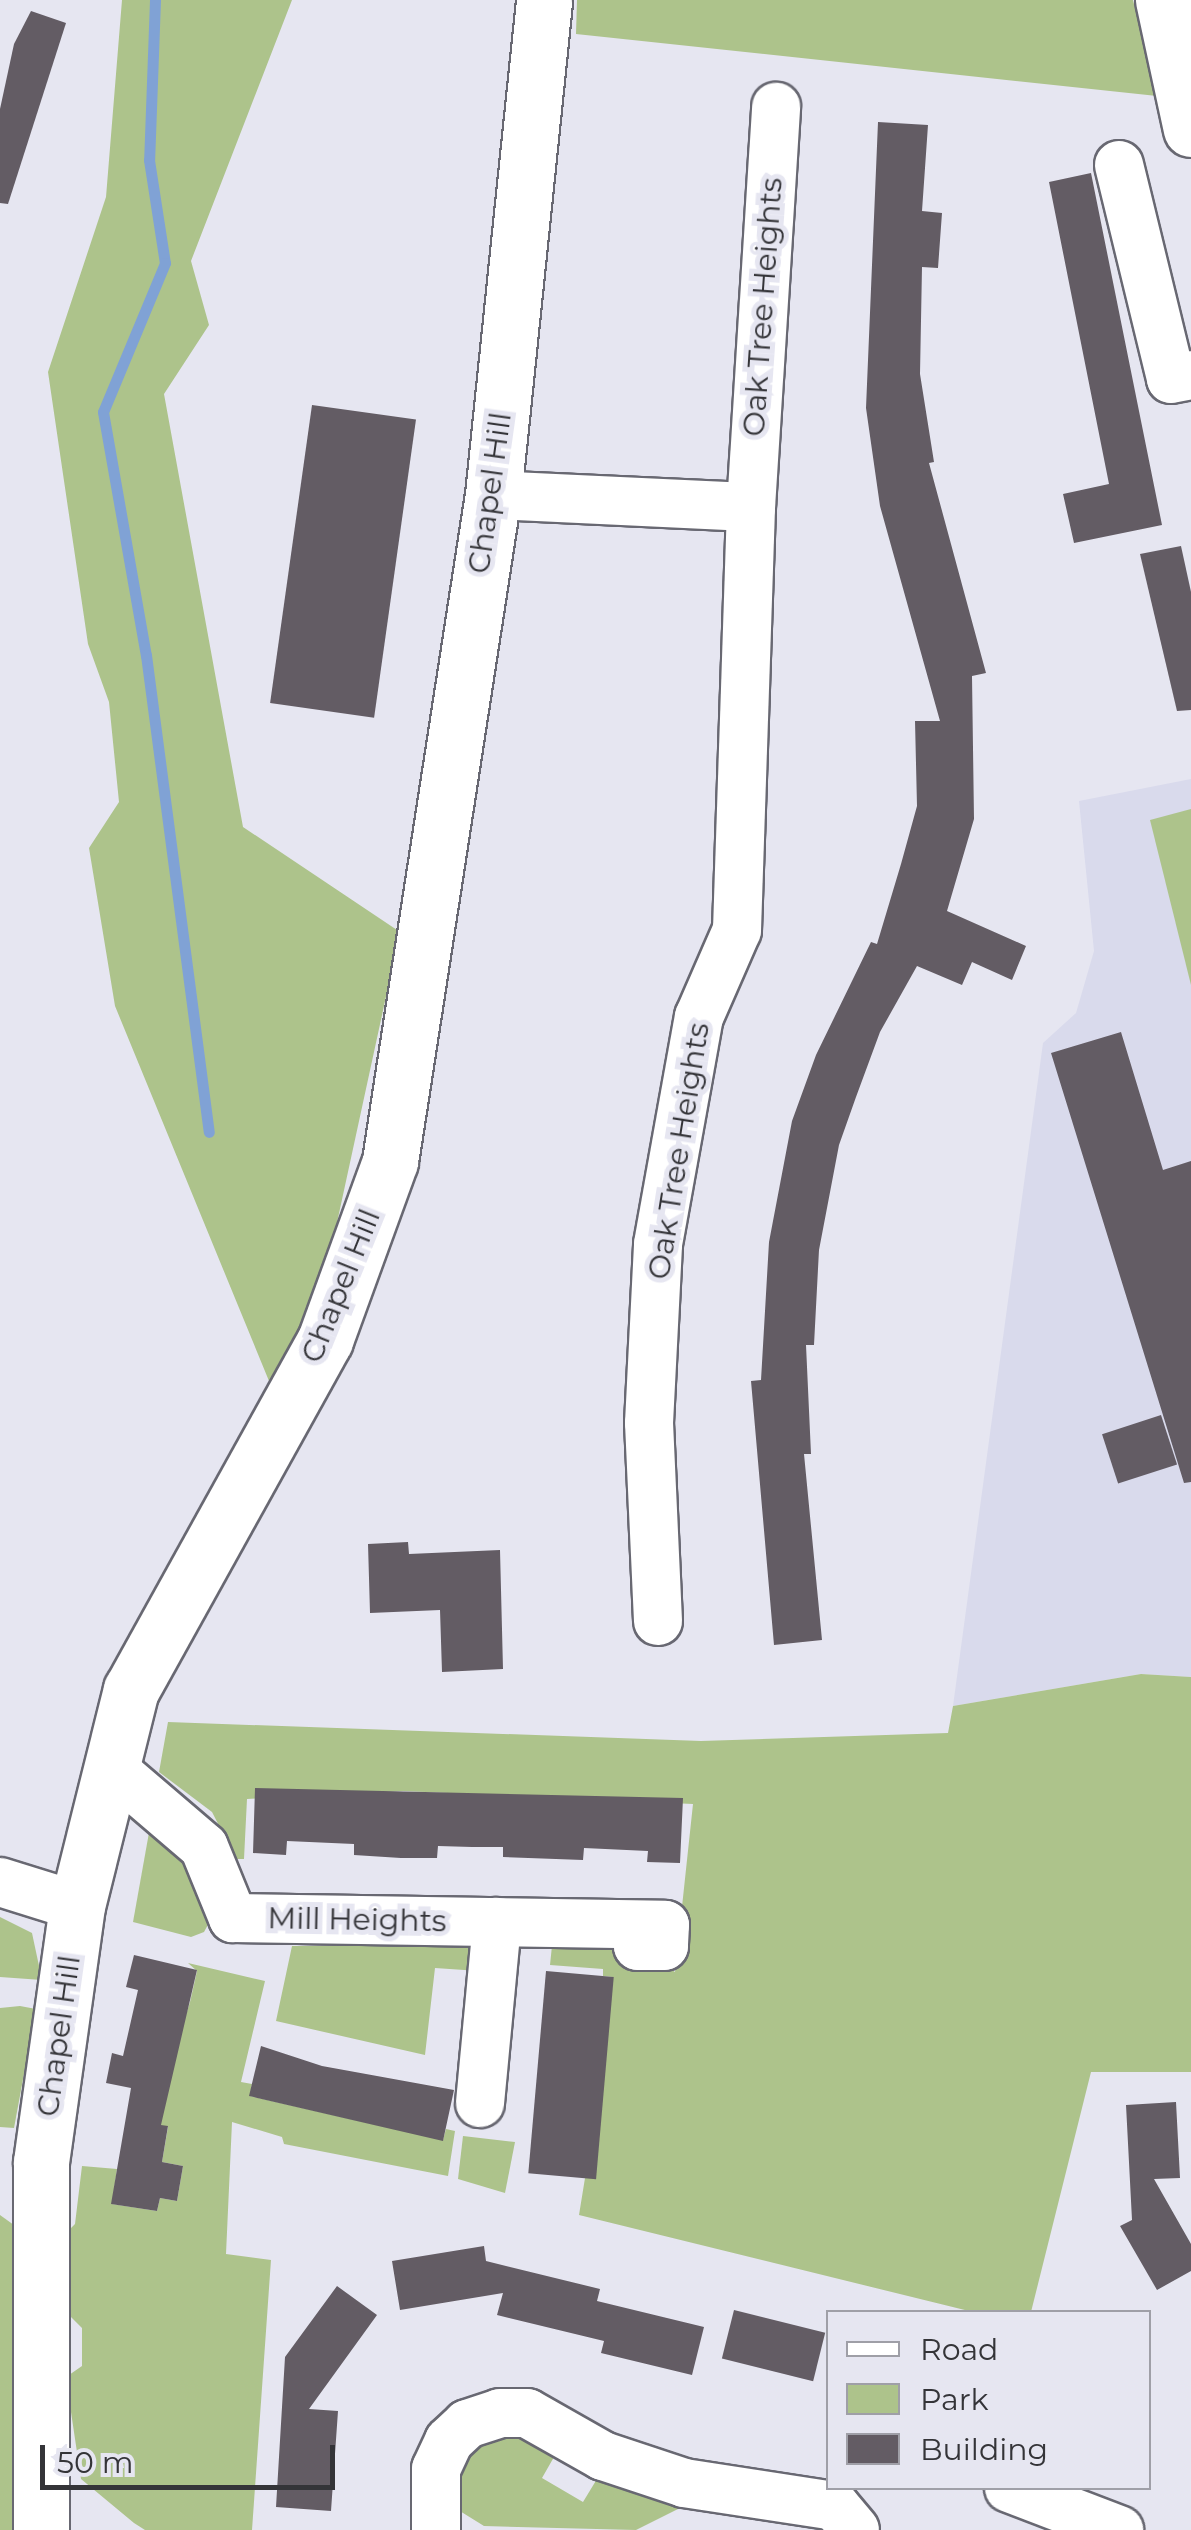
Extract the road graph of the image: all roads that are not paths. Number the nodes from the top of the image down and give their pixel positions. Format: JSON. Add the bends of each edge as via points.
{"nodes":[{"id":1,"x":544,"y":0,"type":"edge"},
{"id":2,"x":1163,"y":0,"type":"edge"},
{"id":3,"x":776,"y":106,"type":"dead end"},
{"id":4,"x":1191,"y":129,"type":"edge"},
{"id":5,"x":1120,"y":164,"type":"dead end"},
{"id":6,"x":1191,"y":375,"type":"edge"},
{"id":7,"x":493,"y":495,"type":"junction"},
{"id":8,"x":750,"y":507,"type":"junction"},
{"id":9,"x":658,"y":1622,"type":"dead end"},
{"id":10,"x":114,"y":1770,"type":"junction"},
{"id":11,"x":0,"y":1882,"type":"edge"},
{"id":12,"x":77,"y":1906,"type":"junction"},
{"id":13,"x":497,"y":1922,"type":"junction"},
{"id":14,"x":638,"y":1925,"type":"dead end"},
{"id":15,"x":480,"y":2103,"type":"dead end"},
{"id":16,"x":1014,"y":2490,"type":"edge"},
{"id":17,"x":42,"y":2530,"type":"edge"},
{"id":18,"x":436,"y":2530,"type":"edge"},
{"id":19,"x":855,"y":2530,"type":"edge"},
{"id":20,"x":1120,"y":2530,"type":"edge"}],
"edges":[{"from":1,"to":7,"type":"street","name":"Chapel Hill"},
{"from":2,"to":4,"type":"street"},
{"from":3,"to":8,"type":"street","name":"Oak Tree Heights"},
{"from":5,"to":6,"type":"street","via":[[1171,379]]},
{"from":7,"to":8,"type":"street"},
{"from":7,"to":10,"type":"street","name":"Chapel Hill","via":[[390,1161],[325,1340],[131,1690]]},
{"from":8,"to":9,"type":"street","name":"Oak Tree Heights","via":[[737,930],[699,1017],[658,1244],[649,1423]]},
{"from":10,"to":12,"type":"street","name":"Chapel Hill"},
{"from":10,"to":13,"type":"street","name":"Mill Heights","via":[[204,1847],[233,1918]]},
{"from":11,"to":12,"type":"street"},
{"from":12,"to":17,"type":"street","name":"Chapel Hill","via":[[40,2162]]},
{"from":13,"to":14,"type":"street","name":"Mill Heights"},
{"from":13,"to":15,"type":"street"},
{"from":16,"to":20,"type":"street"},
{"from":18,"to":19,"type":"street","via":[[436,2469],[449,2441],[468,2424],[514,2413],[548,2422],[640,2471],[754,2497],[835,2506]]}]}
